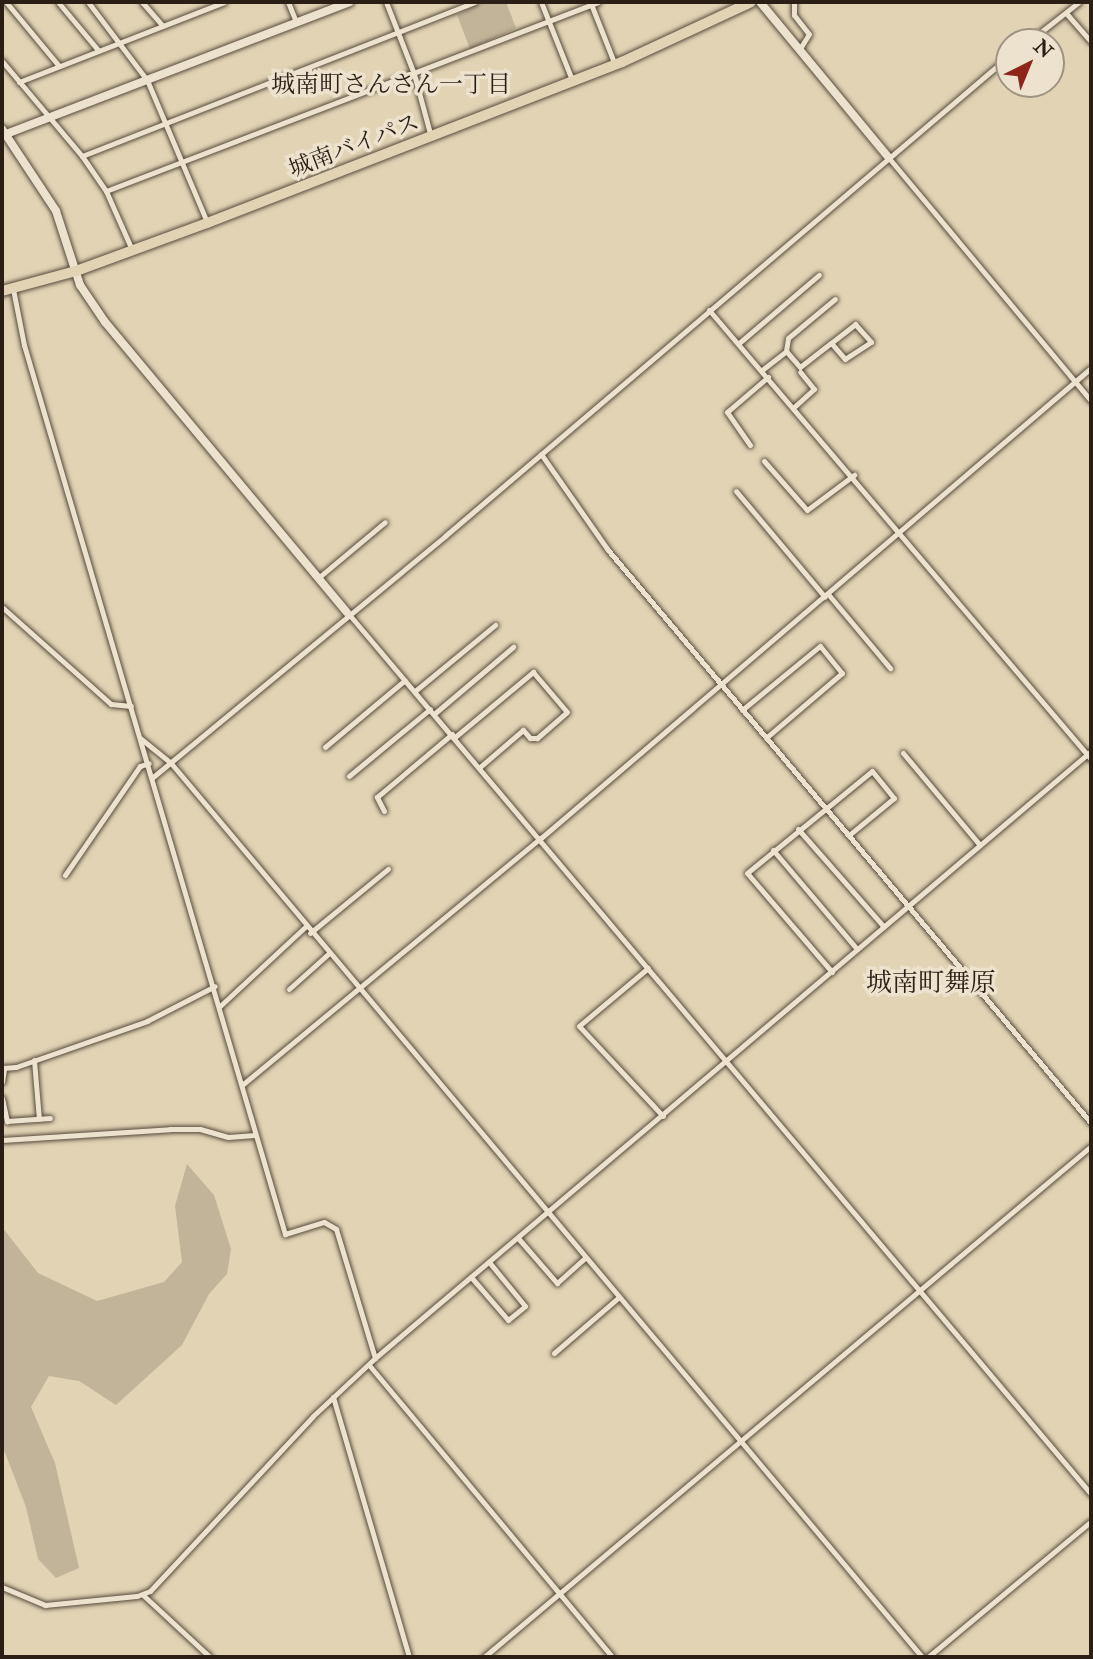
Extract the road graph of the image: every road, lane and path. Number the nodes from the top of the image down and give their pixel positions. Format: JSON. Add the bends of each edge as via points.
{"nodes":[{"id":1,"x":6,"y":2,"type":"edge"},
{"id":2,"x":58,"y":2,"type":"edge"},
{"id":3,"x":88,"y":2,"type":"edge"},
{"id":4,"x":142,"y":2,"type":"edge"},
{"id":5,"x":195,"y":2,"type":"edge"},
{"id":6,"x":224,"y":2,"type":"edge"},
{"id":7,"x":288,"y":2,"type":"edge"},
{"id":8,"x":349,"y":2,"type":"edge"},
{"id":9,"x":386,"y":2,"type":"edge"},
{"id":10,"x":475,"y":2,"type":"edge"},
{"id":11,"x":541,"y":2,"type":"edge"},
{"id":12,"x":575,"y":2,"type":"edge"},
{"id":13,"x":751,"y":2,"type":"edge"},
{"id":14,"x":760,"y":2,"type":"edge"},
{"id":15,"x":794,"y":2,"type":"edge"},
{"id":16,"x":1079,"y":2,"type":"edge"},
{"id":17,"x":596,"y":3,"type":"edge"},
{"id":18,"x":578,"y":9,"type":"junction"},
{"id":19,"x":201,"y":10,"type":"junction"},
{"id":20,"x":1066,"y":13,"type":"junction"},
{"id":21,"x":549,"y":20,"type":"junction"},
{"id":22,"x":296,"y":22,"type":"junction"},
{"id":23,"x":162,"y":25,"type":"junction"},
{"id":24,"x":1046,"y":28,"type":"edge"},
{"id":25,"x":398,"y":32,"type":"junction"},
{"id":26,"x":121,"y":41,"type":"junction"},
{"id":27,"x":1091,"y":42,"type":"edge"},
{"id":28,"x":98,"y":50,"type":"junction"},
{"id":29,"x":799,"y":50,"type":"junction"},
{"id":30,"x":2,"y":61,"type":"edge"},
{"id":31,"x":615,"y":65,"type":"junction"},
{"id":32,"x":59,"y":66,"type":"junction"},
{"id":33,"x":995,"y":68,"type":"edge"},
{"id":34,"x":414,"y":74,"type":"junction"},
{"id":35,"x":147,"y":80,"type":"junction"},
{"id":36,"x":572,"y":81,"type":"junction"},
{"id":37,"x":19,"y":82,"type":"junction"},
{"id":38,"x":50,"y":117,"type":"junction"},
{"id":39,"x":165,"y":124,"type":"junction"},
{"id":40,"x":4,"y":132,"type":"edge"},
{"id":41,"x":431,"y":137,"type":"junction"},
{"id":42,"x":82,"y":156,"type":"junction"},
{"id":43,"x":888,"y":157,"type":"junction"},
{"id":44,"x":180,"y":162,"type":"junction"},
{"id":45,"x":106,"y":191,"type":"junction"},
{"id":46,"x":207,"y":223,"type":"junction"},
{"id":47,"x":132,"y":251,"type":"junction"},
{"id":48,"x":76,"y":271,"type":"junction"},
{"id":49,"x":819,"y":275,"type":"dead end"},
{"id":50,"x":13,"y":289,"type":"junction"},
{"id":51,"x":2,"y":291,"type":"edge"},
{"id":52,"x":835,"y":299,"type":"dead end"},
{"id":53,"x":709,"y":310,"type":"junction"},
{"id":54,"x":739,"y":343,"type":"junction"},
{"id":55,"x":831,"y":343,"type":"junction"},
{"id":56,"x":786,"y":351,"type":"junction"},
{"id":57,"x":1091,"y":368,"type":"edge"},
{"id":58,"x":762,"y":370,"type":"junction"},
{"id":59,"x":800,"y":372,"type":"dead end"},
{"id":60,"x":768,"y":377,"type":"junction"},
{"id":61,"x":1075,"y":381,"type":"junction"},
{"id":62,"x":1091,"y":401,"type":"edge"},
{"id":63,"x":794,"y":407,"type":"junction"},
{"id":64,"x":750,"y":445,"type":"dead end"},
{"id":65,"x":541,"y":454,"type":"junction"},
{"id":66,"x":764,"y":461,"type":"dead end"},
{"id":67,"x":854,"y":475,"type":"junction"},
{"id":68,"x":736,"y":491,"type":"dead end"},
{"id":69,"x":385,"y":522,"type":"dead end"},
{"id":70,"x":900,"y":532,"type":"junction"},
{"id":71,"x":318,"y":578,"type":"junction"},
{"id":72,"x":827,"y":596,"type":"junction"},
{"id":73,"x":2,"y":607,"type":"edge"},
{"id":74,"x":347,"y":612,"type":"junction"},
{"id":75,"x":495,"y":625,"type":"dead end"},
{"id":76,"x":513,"y":647,"type":"dead end"},
{"id":77,"x":890,"y":668,"type":"dead end"},
{"id":78,"x":405,"y":680,"type":"junction"},
{"id":79,"x":720,"y":685,"type":"junction"},
{"id":80,"x":415,"y":691,"type":"junction"},
{"id":81,"x":131,"y":706,"type":"junction"},
{"id":82,"x":742,"y":710,"type":"junction"},
{"id":83,"x":432,"y":711,"type":"junction"},
{"id":84,"x":453,"y":736,"type":"junction"},
{"id":85,"x":140,"y":738,"type":"junction"},
{"id":86,"x":766,"y":738,"type":"junction"},
{"id":87,"x":325,"y":747,"type":"dead end"},
{"id":88,"x":903,"y":753,"type":"dead end"},
{"id":89,"x":1090,"y":755,"type":"edge"},
{"id":90,"x":170,"y":762,"type":"junction"},
{"id":91,"x":149,"y":763,"type":"junction"},
{"id":92,"x":480,"y":767,"type":"junction"},
{"id":93,"x":153,"y":776,"type":"junction"},
{"id":94,"x":349,"y":776,"type":"dead end"},
{"id":95,"x":825,"y":808,"type":"junction"},
{"id":96,"x":384,"y":811,"type":"dead end"},
{"id":97,"x":798,"y":829,"type":"junction"},
{"id":98,"x":849,"y":835,"type":"junction"},
{"id":99,"x":541,"y":838,"type":"junction"},
{"id":100,"x":980,"y":845,"type":"junction"},
{"id":101,"x":773,"y":850,"type":"junction"},
{"id":102,"x":388,"y":869,"type":"dead end"},
{"id":103,"x":65,"y":875,"type":"dead end"},
{"id":104,"x":909,"y":905,"type":"junction"},
{"id":105,"x":305,"y":927,"type":"junction"},
{"id":106,"x":884,"y":927,"type":"junction"},
{"id":107,"x":310,"y":933,"type":"junction"},
{"id":108,"x":858,"y":950,"type":"junction"},
{"id":109,"x":328,"y":954,"type":"junction"},
{"id":110,"x":648,"y":968,"type":"junction"},
{"id":111,"x":832,"y":972,"type":"junction"},
{"id":112,"x":215,"y":986,"type":"junction"},
{"id":113,"x":289,"y":989,"type":"dead end"},
{"id":114,"x":358,"y":990,"type":"junction"},
{"id":115,"x":220,"y":1006,"type":"junction"},
{"id":116,"x":34,"y":1060,"type":"junction"},
{"id":117,"x":725,"y":1063,"type":"junction"},
{"id":118,"x":3,"y":1068,"type":"edge"},
{"id":119,"x":2,"y":1082,"type":"edge"},
{"id":120,"x":242,"y":1085,"type":"junction"},
{"id":121,"x":2,"y":1098,"type":"edge"},
{"id":122,"x":663,"y":1116,"type":"junction"},
{"id":123,"x":50,"y":1118,"type":"dead end"},
{"id":124,"x":39,"y":1119,"type":"junction"},
{"id":125,"x":1091,"y":1123,"type":"edge"},
{"id":126,"x":255,"y":1135,"type":"junction"},
{"id":127,"x":2,"y":1140,"type":"edge"},
{"id":128,"x":1091,"y":1146,"type":"edge"},
{"id":129,"x":547,"y":1213,"type":"junction"},
{"id":130,"x":518,"y":1238,"type":"junction"},
{"id":131,"x":585,"y":1258,"type":"junction"},
{"id":132,"x":489,"y":1262,"type":"junction"},
{"id":133,"x":471,"y":1277,"type":"junction"},
{"id":134,"x":920,"y":1292,"type":"junction"},
{"id":135,"x":619,"y":1297,"type":"junction"},
{"id":136,"x":554,"y":1353,"type":"dead end"},
{"id":137,"x":375,"y":1358,"type":"junction"},
{"id":138,"x":369,"y":1365,"type":"junction"},
{"id":139,"x":333,"y":1397,"type":"junction"},
{"id":140,"x":740,"y":1438,"type":"junction"},
{"id":141,"x":1091,"y":1494,"type":"edge"},
{"id":142,"x":1091,"y":1521,"type":"edge"},
{"id":143,"x":2,"y":1587,"type":"edge"},
{"id":144,"x":557,"y":1594,"type":"junction"},
{"id":145,"x":143,"y":1595,"type":"junction"},
{"id":146,"x":209,"y":1657,"type":"edge"},
{"id":147,"x":409,"y":1657,"type":"edge"},
{"id":148,"x":484,"y":1657,"type":"edge"},
{"id":149,"x":612,"y":1657,"type":"edge"},
{"id":150,"x":922,"y":1657,"type":"edge"},
{"id":151,"x":928,"y":1657,"type":"edge"}],
"edges":[{"from":1,"to":32,"type":"street"},
{"from":2,"to":28,"type":"street"},
{"from":3,"to":26,"type":"street"},
{"from":4,"to":23,"type":"street"},
{"from":5,"to":19,"type":"street"},
{"from":6,"to":19,"type":"street"},
{"from":7,"to":22,"type":"street"},
{"from":8,"to":22,"type":"street"},
{"from":9,"to":25,"type":"street"},
{"from":10,"to":25,"type":"street"},
{"from":11,"to":21,"type":"street"},
{"from":12,"to":18,"type":"street"},
{"from":13,"to":31,"type":"highway","name":"城南バイパス"},
{"from":14,"to":29,"type":"street"},
{"from":15,"to":29,"type":"street","via":[[794,15],[809,34]]},
{"from":16,"to":20,"type":"street"},
{"from":17,"to":18,"type":"street"},
{"from":17,"to":31,"type":"street"},
{"from":18,"to":21,"type":"street"},
{"from":19,"to":23,"type":"street"},
{"from":20,"to":24,"type":"street"},
{"from":20,"to":27,"type":"street"},
{"from":21,"to":34,"type":"street"},
{"from":21,"to":36,"type":"street"},
{"from":22,"to":35,"type":"street"},
{"from":23,"to":26,"type":"street"},
{"from":25,"to":34,"type":"street"},
{"from":25,"to":39,"type":"street"},
{"from":26,"to":28,"type":"street"},
{"from":26,"to":35,"type":"street"},
{"from":28,"to":32,"type":"street"},
{"from":29,"to":43,"type":"street"},
{"from":30,"to":37,"type":"street"},
{"from":31,"to":36,"type":"highway","name":"城南バイパス"},
{"from":32,"to":37,"type":"street"},
{"from":33,"to":43,"type":"street"},
{"from":34,"to":41,"type":"street"},
{"from":34,"to":44,"type":"street"},
{"from":35,"to":38,"type":"street"},
{"from":35,"to":39,"type":"street"},
{"from":36,"to":41,"type":"highway","name":"城南バイパス"},
{"from":37,"to":38,"type":"street"},
{"from":38,"to":40,"type":"street"},
{"from":38,"to":42,"type":"street"},
{"from":39,"to":42,"type":"street"},
{"from":39,"to":44,"type":"street"},
{"from":40,"to":48,"type":"street","via":[[55,211]]},
{"from":41,"to":46,"type":"highway","name":"城南バイパス"},
{"from":42,"to":45,"type":"street"},
{"from":43,"to":53,"type":"street"},
{"from":43,"to":61,"type":"street"},
{"from":44,"to":45,"type":"street"},
{"from":44,"to":46,"type":"street"},
{"from":45,"to":47,"type":"street"},
{"from":46,"to":47,"type":"highway","name":"城南バイパス"},
{"from":47,"to":48,"type":"highway","name":"城南バイパス"},
{"from":48,"to":50,"type":"highway","name":"城南バイパス"},
{"from":48,"to":71,"type":"street","via":[[80,285],[130,355]]},
{"from":49,"to":54,"type":"street"},
{"from":50,"to":51,"type":"highway","name":"城南バイパス"},
{"from":50,"to":81,"type":"street","via":[[24,345]]},
{"from":52,"to":56,"type":"street","via":[[788,338]]},
{"from":53,"to":54,"type":"street"},
{"from":53,"to":65,"type":"street"},
{"from":54,"to":58,"type":"street"},
{"from":55,"to":55,"type":"street","via":[[855,324],[870,342],[845,359]]},
{"from":55,"to":56,"type":"street","via":[[800,367]]},
{"from":56,"to":58,"type":"street"},
{"from":57,"to":61,"type":"street"},
{"from":58,"to":60,"type":"street"},
{"from":59,"to":63,"type":"street","via":[[814,390]]},
{"from":60,"to":63,"type":"street"},
{"from":60,"to":64,"type":"street","via":[[727,412]]},
{"from":61,"to":62,"type":"street"},
{"from":61,"to":70,"type":"street"},
{"from":63,"to":67,"type":"street"},
{"from":65,"to":74,"type":"street"},
{"from":65,"to":79,"type":"street","via":[[608,550]]},
{"from":66,"to":67,"type":"street","via":[[807,510]]},
{"from":67,"to":70,"type":"street"},
{"from":68,"to":72,"type":"street"},
{"from":69,"to":71,"type":"street"},
{"from":70,"to":72,"type":"street"},
{"from":70,"to":89,"type":"street"},
{"from":71,"to":74,"type":"street"},
{"from":72,"to":77,"type":"street"},
{"from":72,"to":79,"type":"street"},
{"from":73,"to":81,"type":"street","via":[[111,704]]},
{"from":74,"to":78,"type":"street"},
{"from":74,"to":90,"type":"street"},
{"from":75,"to":80,"type":"street"},
{"from":76,"to":83,"type":"street"},
{"from":78,"to":80,"type":"street"},
{"from":78,"to":87,"type":"street"},
{"from":79,"to":82,"type":"street"},
{"from":79,"to":99,"type":"street"},
{"from":80,"to":83,"type":"street"},
{"from":81,"to":85,"type":"street"},
{"from":82,"to":86,"type":"street"},
{"from":82,"to":86,"type":"street","via":[[820,646],[842,673]]},
{"from":83,"to":84,"type":"street"},
{"from":83,"to":94,"type":"street"},
{"from":84,"to":92,"type":"street"},
{"from":84,"to":92,"type":"street","via":[[533,672],[567,712],[537,738],[523,730]]},
{"from":84,"to":96,"type":"street","via":[[377,797]]},
{"from":85,"to":90,"type":"street"},
{"from":85,"to":91,"type":"street"},
{"from":86,"to":95,"type":"street"},
{"from":88,"to":100,"type":"street"},
{"from":89,"to":100,"type":"street"},
{"from":90,"to":93,"type":"street"},
{"from":90,"to":105,"type":"street"},
{"from":91,"to":93,"type":"street"},
{"from":91,"to":103,"type":"street","via":[[140,766]]},
{"from":92,"to":99,"type":"street"},
{"from":93,"to":112,"type":"street"},
{"from":95,"to":97,"type":"street"},
{"from":95,"to":98,"type":"street"},
{"from":95,"to":98,"type":"street","via":[[872,771],[894,798]]},
{"from":97,"to":101,"type":"street"},
{"from":97,"to":106,"type":"street"},
{"from":98,"to":104,"type":"street"},
{"from":99,"to":110,"type":"street"},
{"from":99,"to":114,"type":"street"},
{"from":100,"to":104,"type":"street"},
{"from":101,"to":108,"type":"street"},
{"from":101,"to":111,"type":"street","via":[[747,873]]},
{"from":102,"to":107,"type":"street"},
{"from":104,"to":106,"type":"street"},
{"from":104,"to":125,"type":"street"},
{"from":105,"to":107,"type":"street"},
{"from":105,"to":115,"type":"street"},
{"from":106,"to":108,"type":"street"},
{"from":107,"to":109,"type":"street"},
{"from":108,"to":111,"type":"street"},
{"from":109,"to":113,"type":"street"},
{"from":109,"to":114,"type":"street"},
{"from":110,"to":117,"type":"street"},
{"from":110,"to":122,"type":"street","via":[[579,1026]]},
{"from":111,"to":117,"type":"street"},
{"from":112,"to":115,"type":"street"},
{"from":112,"to":116,"type":"street","via":[[147,1021]]},
{"from":114,"to":120,"type":"street"},
{"from":114,"to":129,"type":"street"},
{"from":115,"to":120,"type":"street"},
{"from":116,"to":118,"type":"street"},
{"from":116,"to":124,"type":"street"},
{"from":117,"to":122,"type":"street"},
{"from":117,"to":134,"type":"street"},
{"from":118,"to":119,"type":"street"},
{"from":120,"to":126,"type":"street"},
{"from":121,"to":124,"type":"street","via":[[7,1121]]},
{"from":122,"to":129,"type":"street"},
{"from":123,"to":124,"type":"street"},
{"from":126,"to":127,"type":"street","via":[[228,1138],[200,1129],[170,1129]]},
{"from":126,"to":137,"type":"street","via":[[285,1234],[324,1222],[337,1229]]},
{"from":128,"to":134,"type":"street"},
{"from":129,"to":130,"type":"street"},
{"from":129,"to":131,"type":"street"},
{"from":130,"to":131,"type":"street","via":[[557,1283]]},
{"from":130,"to":132,"type":"street"},
{"from":131,"to":135,"type":"street"},
{"from":132,"to":133,"type":"street"},
{"from":132,"to":133,"type":"street","via":[[525,1306],[517,1313],[508,1320]]},
{"from":133,"to":137,"type":"street"},
{"from":134,"to":140,"type":"street"},
{"from":134,"to":141,"type":"street"},
{"from":135,"to":136,"type":"street"},
{"from":135,"to":140,"type":"street"},
{"from":137,"to":138,"type":"street"},
{"from":138,"to":139,"type":"street"},
{"from":138,"to":144,"type":"street"},
{"from":139,"to":145,"type":"street","via":[[198,1544]]},
{"from":139,"to":147,"type":"street"},
{"from":140,"to":144,"type":"street"},
{"from":140,"to":150,"type":"street"},
{"from":142,"to":151,"type":"street"},
{"from":143,"to":145,"type":"street","via":[[45,1605]]},
{"from":144,"to":148,"type":"street"},
{"from":144,"to":149,"type":"street"},
{"from":145,"to":146,"type":"street"}]}
